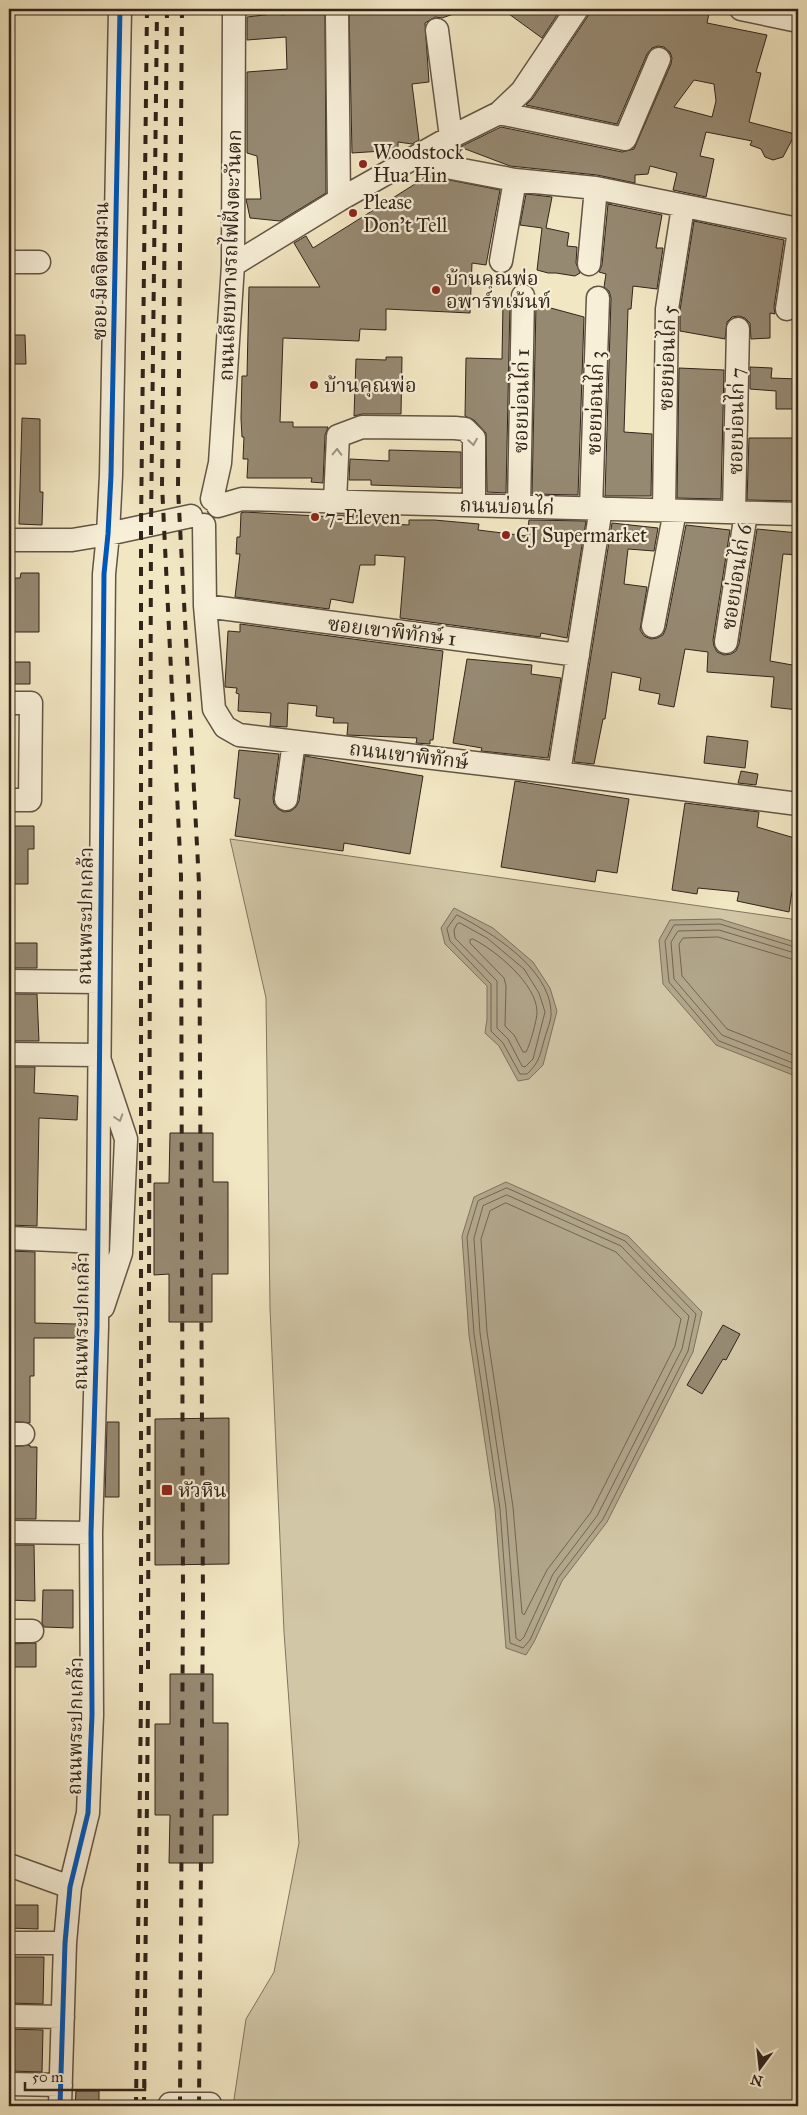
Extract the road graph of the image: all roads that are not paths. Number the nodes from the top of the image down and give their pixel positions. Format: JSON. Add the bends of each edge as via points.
{"nodes":[{"id":1,"x":120,"y":9,"type":"edge"},
{"id":2,"x":234,"y":9,"type":"edge"},
{"id":3,"x":577,"y":9,"type":"edge"},
{"id":4,"x":741,"y":9,"type":"edge"},
{"id":5,"x":337,"y":14,"type":"dead end"},
{"id":6,"x":798,"y":21,"type":"edge"},
{"id":7,"x":437,"y":30,"type":"dead end"},
{"id":8,"x":659,"y":59,"type":"dead end"},
{"id":9,"x":500,"y":113,"type":"junction"},
{"id":10,"x":451,"y":138,"type":"junction"},
{"id":11,"x":413,"y":158,"type":"junction"},
{"id":12,"x":515,"y":180,"type":"junction"},
{"id":13,"x":596,"y":188,"type":"junction"},
{"id":14,"x":339,"y":200,"type":"junction"},
{"id":15,"x":683,"y":207,"type":"junction"},
{"id":16,"x":798,"y":229,"type":"edge"},
{"id":17,"x":798,"y":237,"type":"edge"},
{"id":18,"x":501,"y":261,"type":"dead end"},
{"id":19,"x":9,"y":262,"type":"edge"},
{"id":20,"x":39,"y":262,"type":"dead end"},
{"id":21,"x":589,"y":264,"type":"dead end"},
{"id":22,"x":233,"y":265,"type":"junction"},
{"id":23,"x":523,"y":296,"type":"dead end"},
{"id":24,"x":598,"y":298,"type":"dead end"},
{"id":25,"x":787,"y":308,"type":"dead end"},
{"id":26,"x":738,"y":329,"type":"dead end"},
{"id":27,"x":336,"y":501,"type":"junction"},
{"id":28,"x":215,"y":503,"type":"junction"},
{"id":29,"x":474,"y":505,"type":"junction"},
{"id":30,"x":519,"y":506,"type":"junction"},
{"id":31,"x":596,"y":508,"type":"junction"},
{"id":32,"x":670,"y":510,"type":"junction"},
{"id":33,"x":740,"y":512,"type":"junction"},
{"id":34,"x":798,"y":514,"type":"edge"},
{"id":35,"x":198,"y":520,"type":"junction"},
{"id":36,"x":108,"y":534,"type":"junction"},
{"id":37,"x":9,"y":540,"type":"edge"},
{"id":38,"x":205,"y":606,"type":"junction"},
{"id":39,"x":653,"y":626,"type":"dead end"},
{"id":40,"x":726,"y":642,"type":"dead end"},
{"id":41,"x":578,"y":655,"type":"junction"},
{"id":42,"x":9,"y":703,"type":"edge"},
{"id":43,"x":294,"y":742,"type":"junction"},
{"id":44,"x":559,"y":773,"type":"junction"},
{"id":45,"x":286,"y":799,"type":"dead end"},
{"id":46,"x":9,"y":800,"type":"edge"},
{"id":47,"x":798,"y":804,"type":"edge"},
{"id":48,"x":9,"y":981,"type":"edge"},
{"id":49,"x":99,"y":982,"type":"junction"},
{"id":50,"x":9,"y":1054,"type":"edge"},
{"id":51,"x":98,"y":1055,"type":"junction"},
{"id":52,"x":9,"y":1238,"type":"edge"},
{"id":53,"x":97,"y":1242,"type":"junction"},
{"id":54,"x":96,"y":1326,"type":"junction"},
{"id":55,"x":9,"y":1532,"type":"edge"},
{"id":56,"x":92,"y":1533,"type":"junction"},
{"id":57,"x":9,"y":1631,"type":"edge"},
{"id":58,"x":32,"y":1631,"type":"dead end"},
{"id":59,"x":9,"y":1865,"type":"edge"},
{"id":60,"x":70,"y":1887,"type":"junction"},
{"id":61,"x":9,"y":1943,"type":"edge"},
{"id":62,"x":65,"y":1943,"type":"junction"},
{"id":63,"x":9,"y":2016,"type":"edge"},
{"id":64,"x":63,"y":2017,"type":"junction"},
{"id":65,"x":9,"y":2084,"type":"edge"},
{"id":66,"x":59,"y":2098,"type":"edge"},
{"id":67,"x":170,"y":2106,"type":"edge"},
{"id":68,"x":210,"y":2106,"type":"edge"}],
"edges":[{"from":1,"to":36,"type":"street","name":"ซอย มิตจิตสมาน"},
{"from":2,"to":22,"type":"street","name":"ถนนเลียบทางรถไฟฝั่งตะวันตก"},
{"from":3,"to":9,"type":"street","via":[[522,91]]},
{"from":4,"to":6,"type":"street"},
{"from":5,"to":14,"type":"street"},
{"from":7,"to":10,"type":"street"},
{"from":8,"to":9,"type":"street","via":[[625,139]]},
{"from":9,"to":10,"type":"street"},
{"from":10,"to":11,"type":"street"},
{"from":11,"to":12,"type":"street"},
{"from":11,"to":14,"type":"street"},
{"from":12,"to":13,"type":"street"},
{"from":12,"to":18,"type":"street"},
{"from":13,"to":15,"type":"street"},
{"from":13,"to":21,"type":"street"},
{"from":14,"to":22,"type":"street"},
{"from":15,"to":16,"type":"street"},
{"from":15,"to":32,"type":"street","name":"ซอยบ่อนไก่ 5","via":[[667,309]]},
{"from":17,"to":25,"type":"street"},
{"from":19,"to":20,"type":"street"},
{"from":22,"to":28,"type":"street","name":"ถนนเลียบทางรถไฟฝั่งตะวันตก"},
{"from":23,"to":30,"type":"street","name":"ซอยบ่อนไก่ 1"},
{"from":24,"to":31,"type":"street","name":"ซอยบ่อนไก่ 3"},
{"from":26,"to":33,"type":"street","name":"ซอยบ่อนไก่ 7"},
{"from":27,"to":28,"type":"street","name":"ถนนบ่อนไก่","via":[[242,498]]},
{"from":27,"to":29,"type":"street","name":"ถนนบ่อนไก่"},
{"from":27,"to":29,"type":"street","one_way":true,"via":[[338,436],[362,427],[437,428],[466,429],[473,435]]},
{"from":28,"to":35,"type":"street","via":[[218,514],[215,520]]},
{"from":29,"to":30,"type":"street","name":"ถนนบ่อนไก่"},
{"from":30,"to":31,"type":"street","name":"ถนนบ่อนไก่"},
{"from":31,"to":32,"type":"street","name":"ถนนบ่อนไก่"},
{"from":31,"to":41,"type":"street","name":"ซอยบ่อนไก่ 3"},
{"from":32,"to":33,"type":"street","name":"ถนนบ่อนไก่"},
{"from":32,"to":39,"type":"street","name":"ซอยบ่อนไก่ 5"},
{"from":33,"to":34,"type":"street","name":"ถนนบ่อนไก่"},
{"from":33,"to":40,"type":"street","name":"ซอยบ่อนไก่ 6"},
{"from":35,"to":36,"type":"street"},
{"from":35,"to":38,"type":"street","name":"ถนนเขาพิทักษ์"},
{"from":36,"to":37,"type":"street","via":[[72,540]]},
{"from":36,"to":49,"type":"street","name":"ถนนพระปกเกล้า","via":[[104,574]]},
{"from":38,"to":41,"type":"street","name":"ซอยเขาพิทักษ์ 1"},
{"from":38,"to":43,"type":"street","name":"ถนนเขาพิทักษ์","via":[[217,717],[225,727],[239,735]]},
{"from":41,"to":44,"type":"street","name":"ซอยบ่อนไก่ 3"},
{"from":42,"to":46,"type":"street","via":[[30,703],[30,800]]},
{"from":43,"to":44,"type":"street","name":"ถนนเขาพิทักษ์"},
{"from":43,"to":45,"type":"street"},
{"from":44,"to":47,"type":"street","name":"ถนนเขาพิทักษ์"},
{"from":48,"to":49,"type":"street"},
{"from":49,"to":51,"type":"street","name":"ถนนพระปกเกล้า"},
{"from":50,"to":51,"type":"street"},
{"from":51,"to":53,"type":"street","name":"ถนนพระปกเกล้า"},
{"from":51,"to":54,"type":"street","one_way":true,"via":[[126,1139],[121,1253]]},
{"from":52,"to":53,"type":"street"},
{"from":53,"to":54,"type":"street","name":"ถนนพระปกเกล้า"},
{"from":54,"to":56,"type":"street","name":"ถนนพระปกเกล้า"},
{"from":55,"to":56,"type":"street"},
{"from":56,"to":60,"type":"street","name":"ถนนพระปกเกล้า","via":[[92,1715],[88,1813]]},
{"from":57,"to":58,"type":"street"},
{"from":59,"to":60,"type":"street"},
{"from":60,"to":62,"type":"street","name":"ถนนพระปกเกล้า"},
{"from":61,"to":62,"type":"street"},
{"from":62,"to":64,"type":"street","name":"ถนนพระปกเกล้า"},
{"from":63,"to":64,"type":"street"},
{"from":64,"to":66,"type":"street","name":"ถนนพระปกเกล้า"},
{"from":65,"to":66,"type":"street"},
{"from":67,"to":68,"type":"street"}]}
